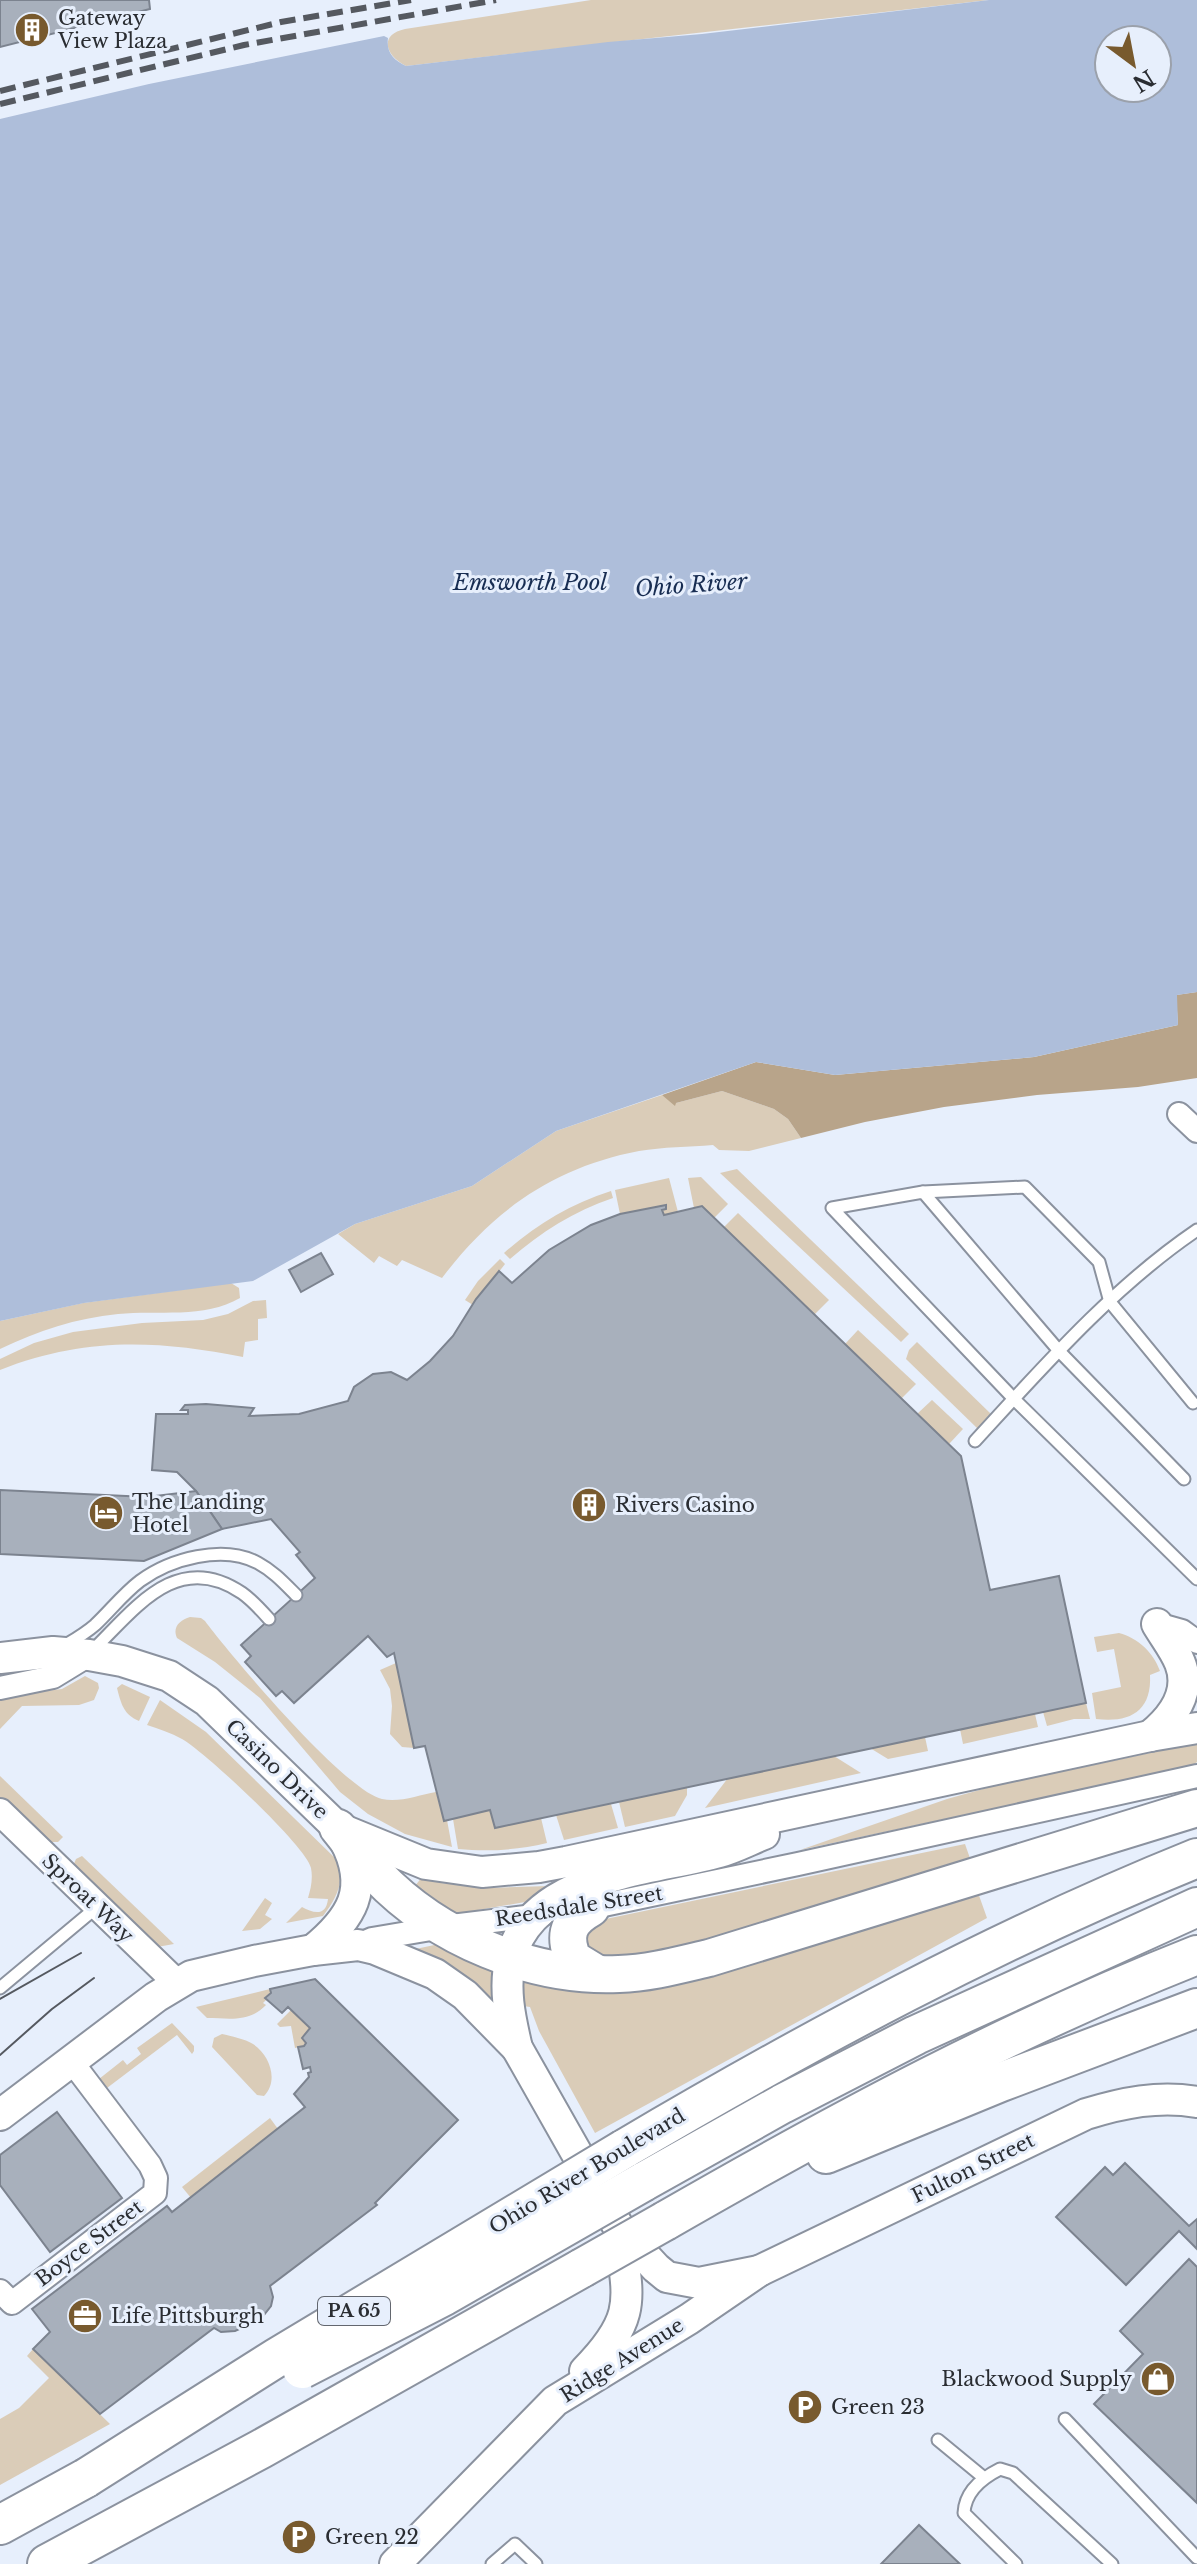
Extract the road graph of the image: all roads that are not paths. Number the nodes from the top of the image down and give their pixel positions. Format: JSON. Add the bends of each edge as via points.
{"nodes":[{"id":1,"x":1179,"y":1114,"type":"dead end"},
{"id":2,"x":1197,"y":1131,"type":"edge"},
{"id":3,"x":923,"y":1192,"type":"junction"},
{"id":4,"x":1197,"y":1230,"type":"edge"},
{"id":5,"x":1110,"y":1302,"type":"junction"},
{"id":6,"x":1060,"y":1352,"type":"junction"},
{"id":7,"x":1014,"y":1399,"type":"junction"},
{"id":8,"x":1193,"y":1403,"type":"dead end"},
{"id":9,"x":975,"y":1441,"type":"dead end"},
{"id":10,"x":1184,"y":1479,"type":"dead end"},
{"id":11,"x":1197,"y":1579,"type":"edge"},
{"id":12,"x":296,"y":1595,"type":"dead end"},
{"id":13,"x":269,"y":1619,"type":"dead end"},
{"id":14,"x":1157,"y":1624,"type":"joint"},
{"id":15,"x":1197,"y":1642,"type":"edge"},
{"id":16,"x":53,"y":1652,"type":"junction"},
{"id":17,"x":89,"y":1655,"type":"junction"},
{"id":18,"x":0,"y":1658,"type":"edge"},
{"id":19,"x":0,"y":1688,"type":"edge"},
{"id":20,"x":1197,"y":1728,"type":"edge"},
{"id":21,"x":1150,"y":1736,"type":"junction"},
{"id":22,"x":1197,"y":1776,"type":"edge"},
{"id":23,"x":836,"y":1805,"type":"junction"},
{"id":24,"x":1197,"y":1808,"type":"edge"},
{"id":25,"x":0,"y":1812,"type":"edge"},
{"id":26,"x":338,"y":1828,"type":"junction"},
{"id":27,"x":1186,"y":1864,"type":"edge"},
{"id":28,"x":98,"y":1907,"type":"junction"},
{"id":29,"x":1197,"y":1907,"type":"edge"},
{"id":30,"x":591,"y":1908,"type":"junction"},
{"id":31,"x":536,"y":1916,"type":"junction"},
{"id":32,"x":443,"y":1927,"type":"junction"},
{"id":33,"x":358,"y":1945,"type":"junction"},
{"id":34,"x":313,"y":1950,"type":"junction"},
{"id":35,"x":1197,"y":1955,"type":"edge"},
{"id":36,"x":511,"y":1959,"type":"junction"},
{"id":37,"x":596,"y":1973,"type":"junction"},
{"id":38,"x":177,"y":1983,"type":"junction"},
{"id":39,"x":0,"y":1988,"type":"edge"},
{"id":40,"x":1197,"y":2008,"type":"edge"},
{"id":41,"x":517,"y":2048,"type":"junction"},
{"id":42,"x":72,"y":2062,"type":"junction"},
{"id":43,"x":1197,"y":2102,"type":"edge"},
{"id":44,"x":0,"y":2115,"type":"edge"},
{"id":45,"x":665,"y":2221,"type":"junction"},
{"id":46,"x":619,"y":2228,"type":"junction"},
{"id":47,"x":759,"y":2271,"type":"junction"},
{"id":48,"x":6,"y":2297,"type":"edge"},
{"id":49,"x":555,"y":2401,"type":"junction"},
{"id":50,"x":1065,"y":2419,"type":"dead end"},
{"id":51,"x":938,"y":2440,"type":"dead end"},
{"id":52,"x":261,"y":2449,"type":"junction"},
{"id":53,"x":983,"y":2477,"type":"junction"},
{"id":54,"x":86,"y":2478,"type":"junction"},
{"id":55,"x":0,"y":2525,"type":"edge"},
{"id":56,"x":1197,"y":2558,"type":"edge"},
{"id":57,"x":47,"y":2564,"type":"edge"},
{"id":58,"x":89,"y":2564,"type":"edge"},
{"id":59,"x":395,"y":2564,"type":"edge"},
{"id":60,"x":492,"y":2564,"type":"edge"},
{"id":61,"x":536,"y":2564,"type":"edge"},
{"id":62,"x":1016,"y":2564,"type":"edge"},
{"id":63,"x":1112,"y":2564,"type":"edge"}],
"edges":[{"from":1,"to":2,"type":"street"},
{"from":3,"to":5,"type":"lane","via":[[1025,1187],[1099,1262]]},
{"from":3,"to":6,"type":"lane"},
{"from":3,"to":7,"type":"lane","via":[[832,1208]]},
{"from":4,"to":5,"type":"lane"},
{"from":5,"to":6,"type":"lane"},
{"from":5,"to":8,"type":"lane"},
{"from":6,"to":7,"type":"lane"},
{"from":6,"to":10,"type":"lane"},
{"from":7,"to":9,"type":"lane"},
{"from":7,"to":11,"type":"lane"},
{"from":12,"to":16,"type":"lane","via":[[272,1572],[239,1555],[195,1558],[140,1581],[92,1628]]},
{"from":13,"to":17,"type":"lane","via":[[245,1594],[216,1580],[175,1580],[149,1596]]},
{"from":14,"to":15,"type":"street"},
{"from":14,"to":21,"type":"main road","via":[[1184,1679],[1174,1713]]},
{"from":16,"to":17,"type":"main road","name":"Casino Drive"},
{"from":16,"to":18,"type":"main road","name":"Casino Drive"},
{"from":17,"to":19,"type":"street","via":[[53,1677]]},
{"from":17,"to":26,"type":"main road","name":"Casino Drive","via":[[169,1676],[207,1701]]},
{"from":20,"to":21,"type":"main road"},
{"from":21,"to":23,"type":"main road"},
{"from":22,"to":30,"type":"street","name":"Reedsdale Street"},
{"from":23,"to":26,"type":"main road","name":"Casino Drive","via":[[566,1862],[482,1872],[426,1864]]},
{"from":23,"to":31,"type":"main road","via":[[721,1852],[593,1881],[559,1897]]},
{"from":24,"to":37,"type":"highway","via":[[672,1967]]},
{"from":25,"to":28,"type":"street","name":"Sproat Way"},
{"from":26,"to":32,"type":"highway","via":[[377,1875]]},
{"from":26,"to":34,"type":"main road","via":[[356,1868],[356,1897],[341,1924]]},
{"from":27,"to":54,"type":"highway","name":"Ohio River Boulevard","number":"PA 65","bridge":true,"via":[[1045,1925],[842,2024],[739,2081]]},
{"from":28,"to":38,"type":"street","name":"Sproat Way"},
{"from":28,"to":39,"type":"lane"},
{"from":29,"to":54,"type":"highway","bridge":true,"via":[[916,2035],[782,2104],[393,2323]]},
{"from":30,"to":31,"type":"street","name":"Reedsdale Street"},
{"from":30,"to":37,"type":"highway","via":[[574,1919],[567,1938],[573,1959]]},
{"from":31,"to":32,"type":"street","name":"Reedsdale Street"},
{"from":31,"to":36,"type":"main road","via":[[523,1930]]},
{"from":32,"to":33,"type":"street","name":"Reedsdale Street"},
{"from":32,"to":36,"type":"highway"},
{"from":33,"to":34,"type":"main road","name":"Reedsdale Street"},
{"from":33,"to":41,"type":"main road","via":[[435,1974],[465,1995]]},
{"from":34,"to":38,"type":"main road","name":"Reedsdale Street","via":[[205,1971]]},
{"from":35,"to":45,"type":"highway","via":[[983,2049]]},
{"from":36,"to":37,"type":"highway"},
{"from":36,"to":41,"type":"main road","via":[[508,1997]]},
{"from":38,"to":42,"type":"main road","name":"Reedsdale Street"},
{"from":40,"to":45,"type":"highway","via":[[1001,2082]]},
{"from":41,"to":46,"type":"main road"},
{"from":42,"to":44,"type":"main road","name":"Reedsdale Street"},
{"from":42,"to":48,"type":"street","name":"Boyce Street","via":[[150,2165],[155,2193]]},
{"from":43,"to":47,"type":"main road","name":"Fulton Street","via":[[1135,2101],[1086,2114]]},
{"from":45,"to":52,"type":"highway","bridge":true},
{"from":46,"to":47,"type":"main road","via":[[667,2277],[699,2283]]},
{"from":46,"to":49,"type":"main road","via":[[627,2297],[621,2325],[612,2342]]},
{"from":47,"to":49,"type":"main road","name":"Ridge Avenue"},
{"from":49,"to":59,"type":"main road","name":"Ridge Avenue"},
{"from":50,"to":56,"type":"lane"},
{"from":51,"to":53,"type":"lane"},
{"from":52,"to":57,"type":"highway"},
{"from":52,"to":58,"type":"highway"},
{"from":53,"to":62,"type":"lane","via":[[964,2501],[964,2513]]},
{"from":53,"to":63,"type":"lane","via":[[1000,2469],[1013,2473]]},
{"from":54,"to":55,"type":"highway","name":"Ohio River Boulevard","number":"PA 65"},
{"from":60,"to":61,"type":"lane","via":[[515,2544]]}]}
